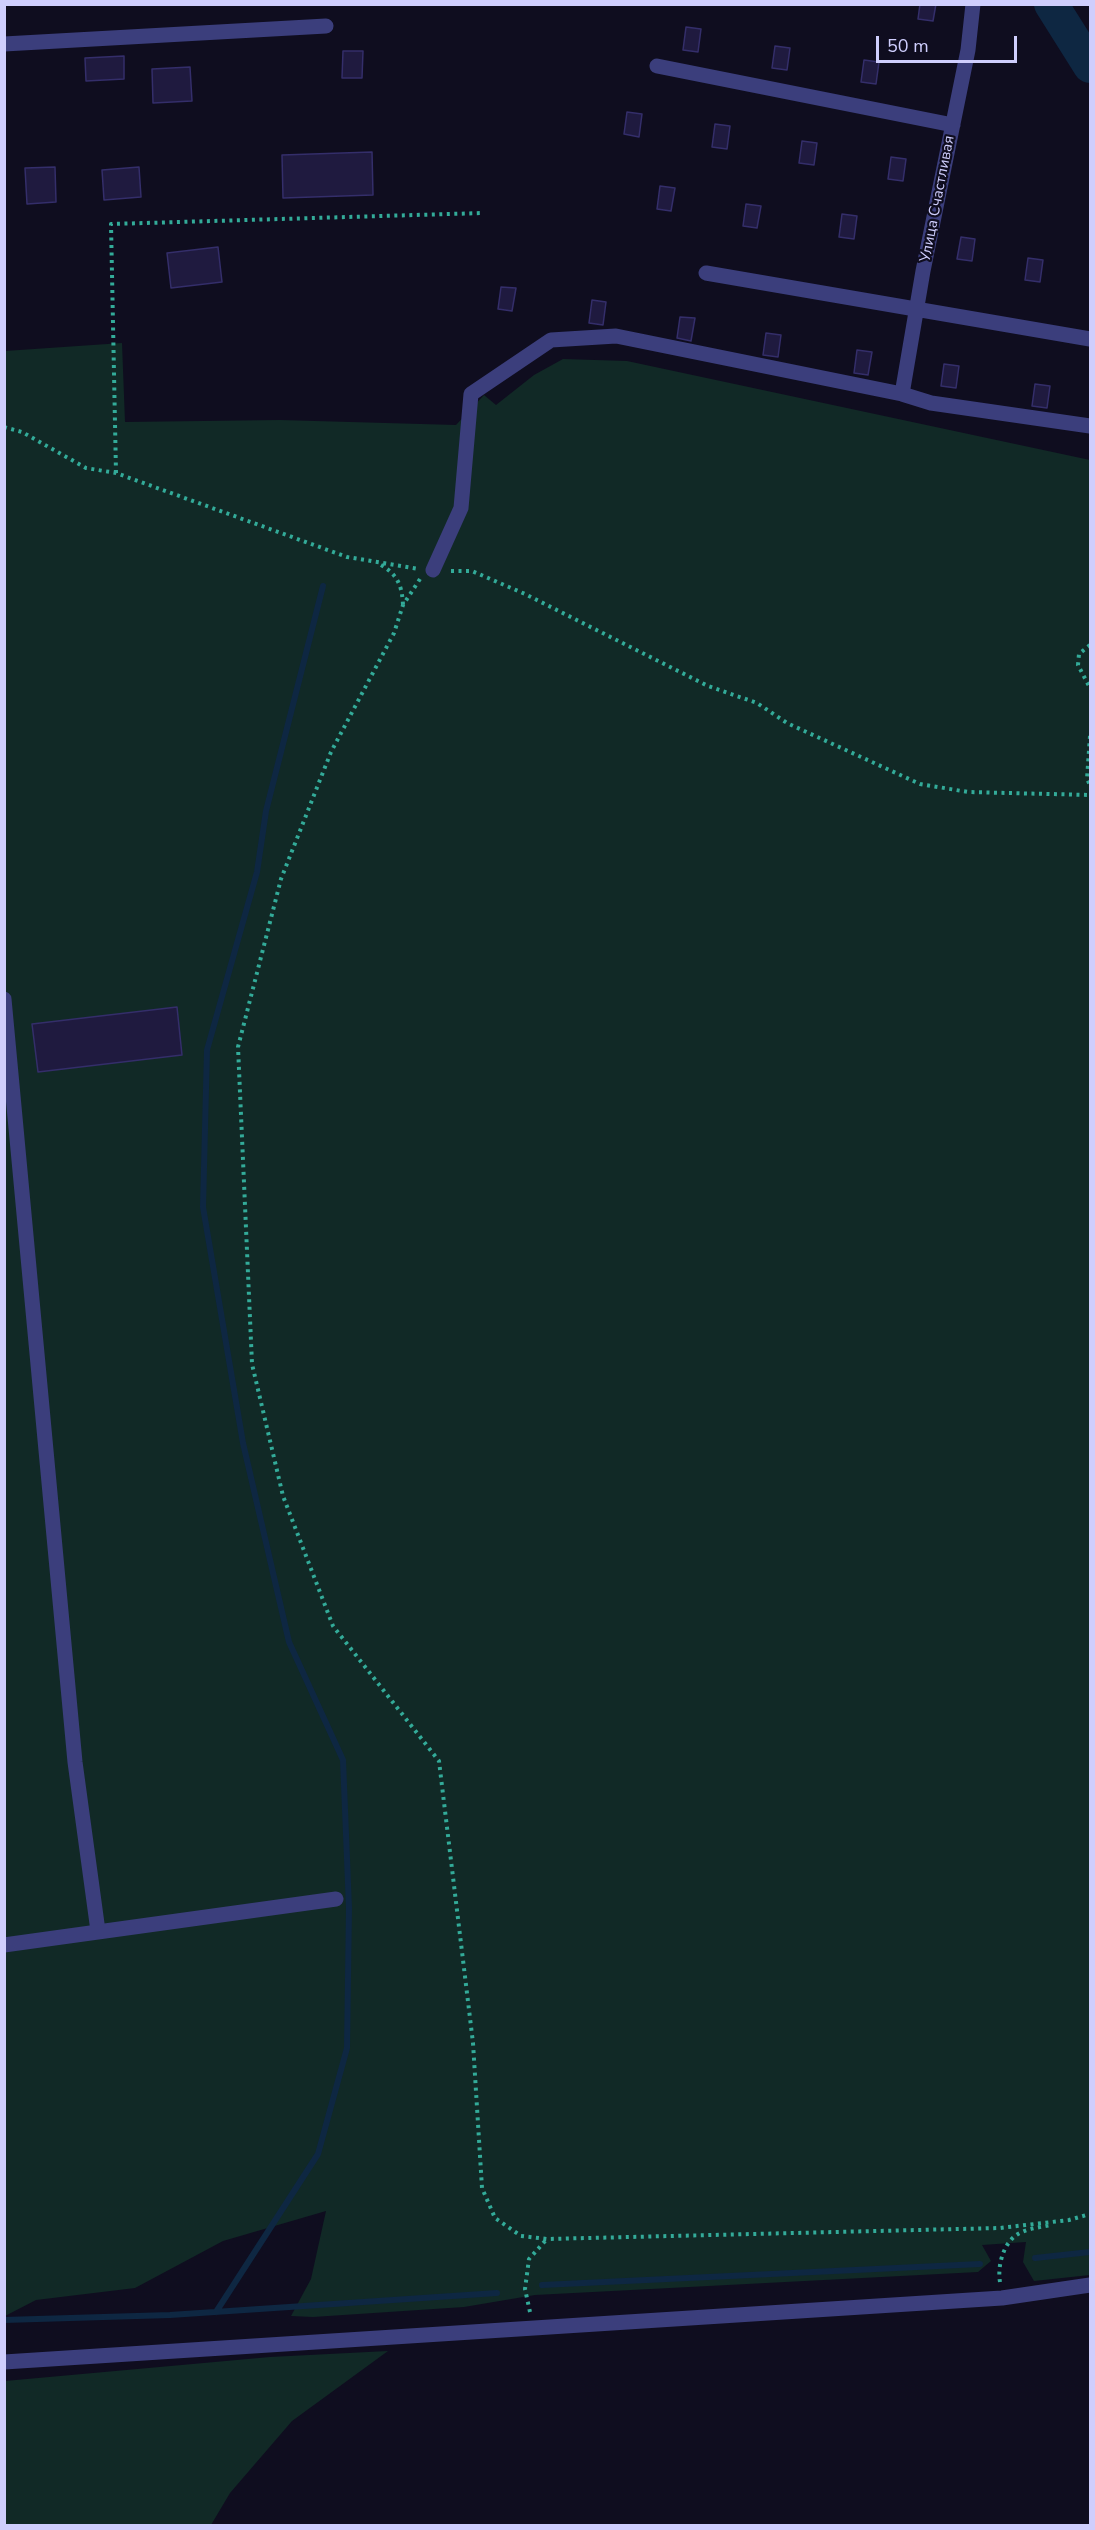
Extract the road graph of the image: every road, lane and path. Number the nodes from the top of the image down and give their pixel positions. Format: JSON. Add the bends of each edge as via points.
{"nodes":[{"id":1,"x":973,"y":4,"type":"edge"},
{"id":2,"x":326,"y":26,"type":"dead end"},
{"id":3,"x":4,"y":44,"type":"edge"},
{"id":4,"x":657,"y":66,"type":"dead end"},
{"id":5,"x":953,"y":125,"type":"junction"},
{"id":6,"x":483,"y":213,"type":"dead end"},
{"id":7,"x":706,"y":273,"type":"dead end"},
{"id":8,"x":916,"y":311,"type":"junction"},
{"id":9,"x":1090,"y":339,"type":"edge"},
{"id":10,"x":902,"y":394,"type":"junction"},
{"id":11,"x":1090,"y":426,"type":"edge"},
{"id":12,"x":4,"y":427,"type":"edge"},
{"id":13,"x":116,"y":473,"type":"junction"},
{"id":14,"x":378,"y":563,"type":"junction"},
{"id":15,"x":433,"y":570,"type":"junction"},
{"id":16,"x":403,"y":605,"type":"junction"},
{"id":17,"x":1090,"y":645,"type":"edge"},
{"id":18,"x":1090,"y":688,"type":"edge"},
{"id":19,"x":1090,"y":736,"type":"edge"},
{"id":20,"x":1090,"y":785,"type":"edge"},
{"id":21,"x":1090,"y":795,"type":"edge"},
{"id":22,"x":4,"y":999,"type":"edge"},
{"id":23,"x":336,"y":1899,"type":"dead end"},
{"id":24,"x":98,"y":1931,"type":"junction"},
{"id":25,"x":4,"y":1945,"type":"edge"},
{"id":26,"x":1090,"y":2214,"type":"edge"},
{"id":27,"x":1069,"y":2220,"type":"junction"},
{"id":28,"x":547,"y":2239,"type":"junction"},
{"id":29,"x":1090,"y":2285,"type":"edge"},
{"id":30,"x":1002,"y":2298,"type":"junction"},
{"id":31,"x":535,"y":2328,"type":"junction"},
{"id":32,"x":4,"y":2362,"type":"edge"}],
"edges":[{"from":1,"to":5,"type":"street","name":"Улица Счастливая"},
{"from":2,"to":3,"type":"street"},
{"from":4,"to":5,"type":"street"},
{"from":5,"to":8,"type":"street","name":"Улица Счастливая"},
{"from":6,"to":13,"type":"path","via":[[111,224]]},
{"from":7,"to":8,"type":"street"},
{"from":8,"to":9,"type":"street"},
{"from":8,"to":10,"type":"street","name":"Улица Счастливая"},
{"from":10,"to":11,"type":"street","via":[[931,403]]},
{"from":10,"to":15,"type":"street","via":[[616,336],[550,340],[471,394],[461,508]]},
{"from":12,"to":13,"type":"path","via":[[22,432],[86,468]]},
{"from":13,"to":14,"type":"path","via":[[347,557]]},
{"from":14,"to":15,"type":"path"},
{"from":14,"to":16,"type":"path","via":[[397,578]]},
{"from":15,"to":16,"type":"path","via":[[424,575]]},
{"from":15,"to":21,"type":"path","via":[[472,572],[525,594],[708,686],[757,704],[787,723],[920,784],[968,792]]},
{"from":16,"to":28,"type":"path","via":[[394,633],[331,752],[281,879],[238,1047],[252,1364],[283,1496],[333,1626],[439,1761],[473,2043],[482,2188],[495,2218],[521,2236]]},
{"from":17,"to":18,"type":"path","via":[[1079,654],[1078,665]]},
{"from":19,"to":20,"type":"path"},
{"from":22,"to":24,"type":"street","via":[[75,1762]]},
{"from":23,"to":24,"type":"street"},
{"from":24,"to":25,"type":"street"},
{"from":26,"to":27,"type":"path"},
{"from":27,"to":28,"type":"path","via":[[1000,2228]]},
{"from":27,"to":30,"type":"path","via":[[1020,2232],[1010,2243],[1000,2260]]},
{"from":28,"to":31,"type":"path","via":[[529,2259],[525,2289]]},
{"from":29,"to":30,"type":"street"},
{"from":30,"to":31,"type":"street"},
{"from":31,"to":32,"type":"street"}]}
